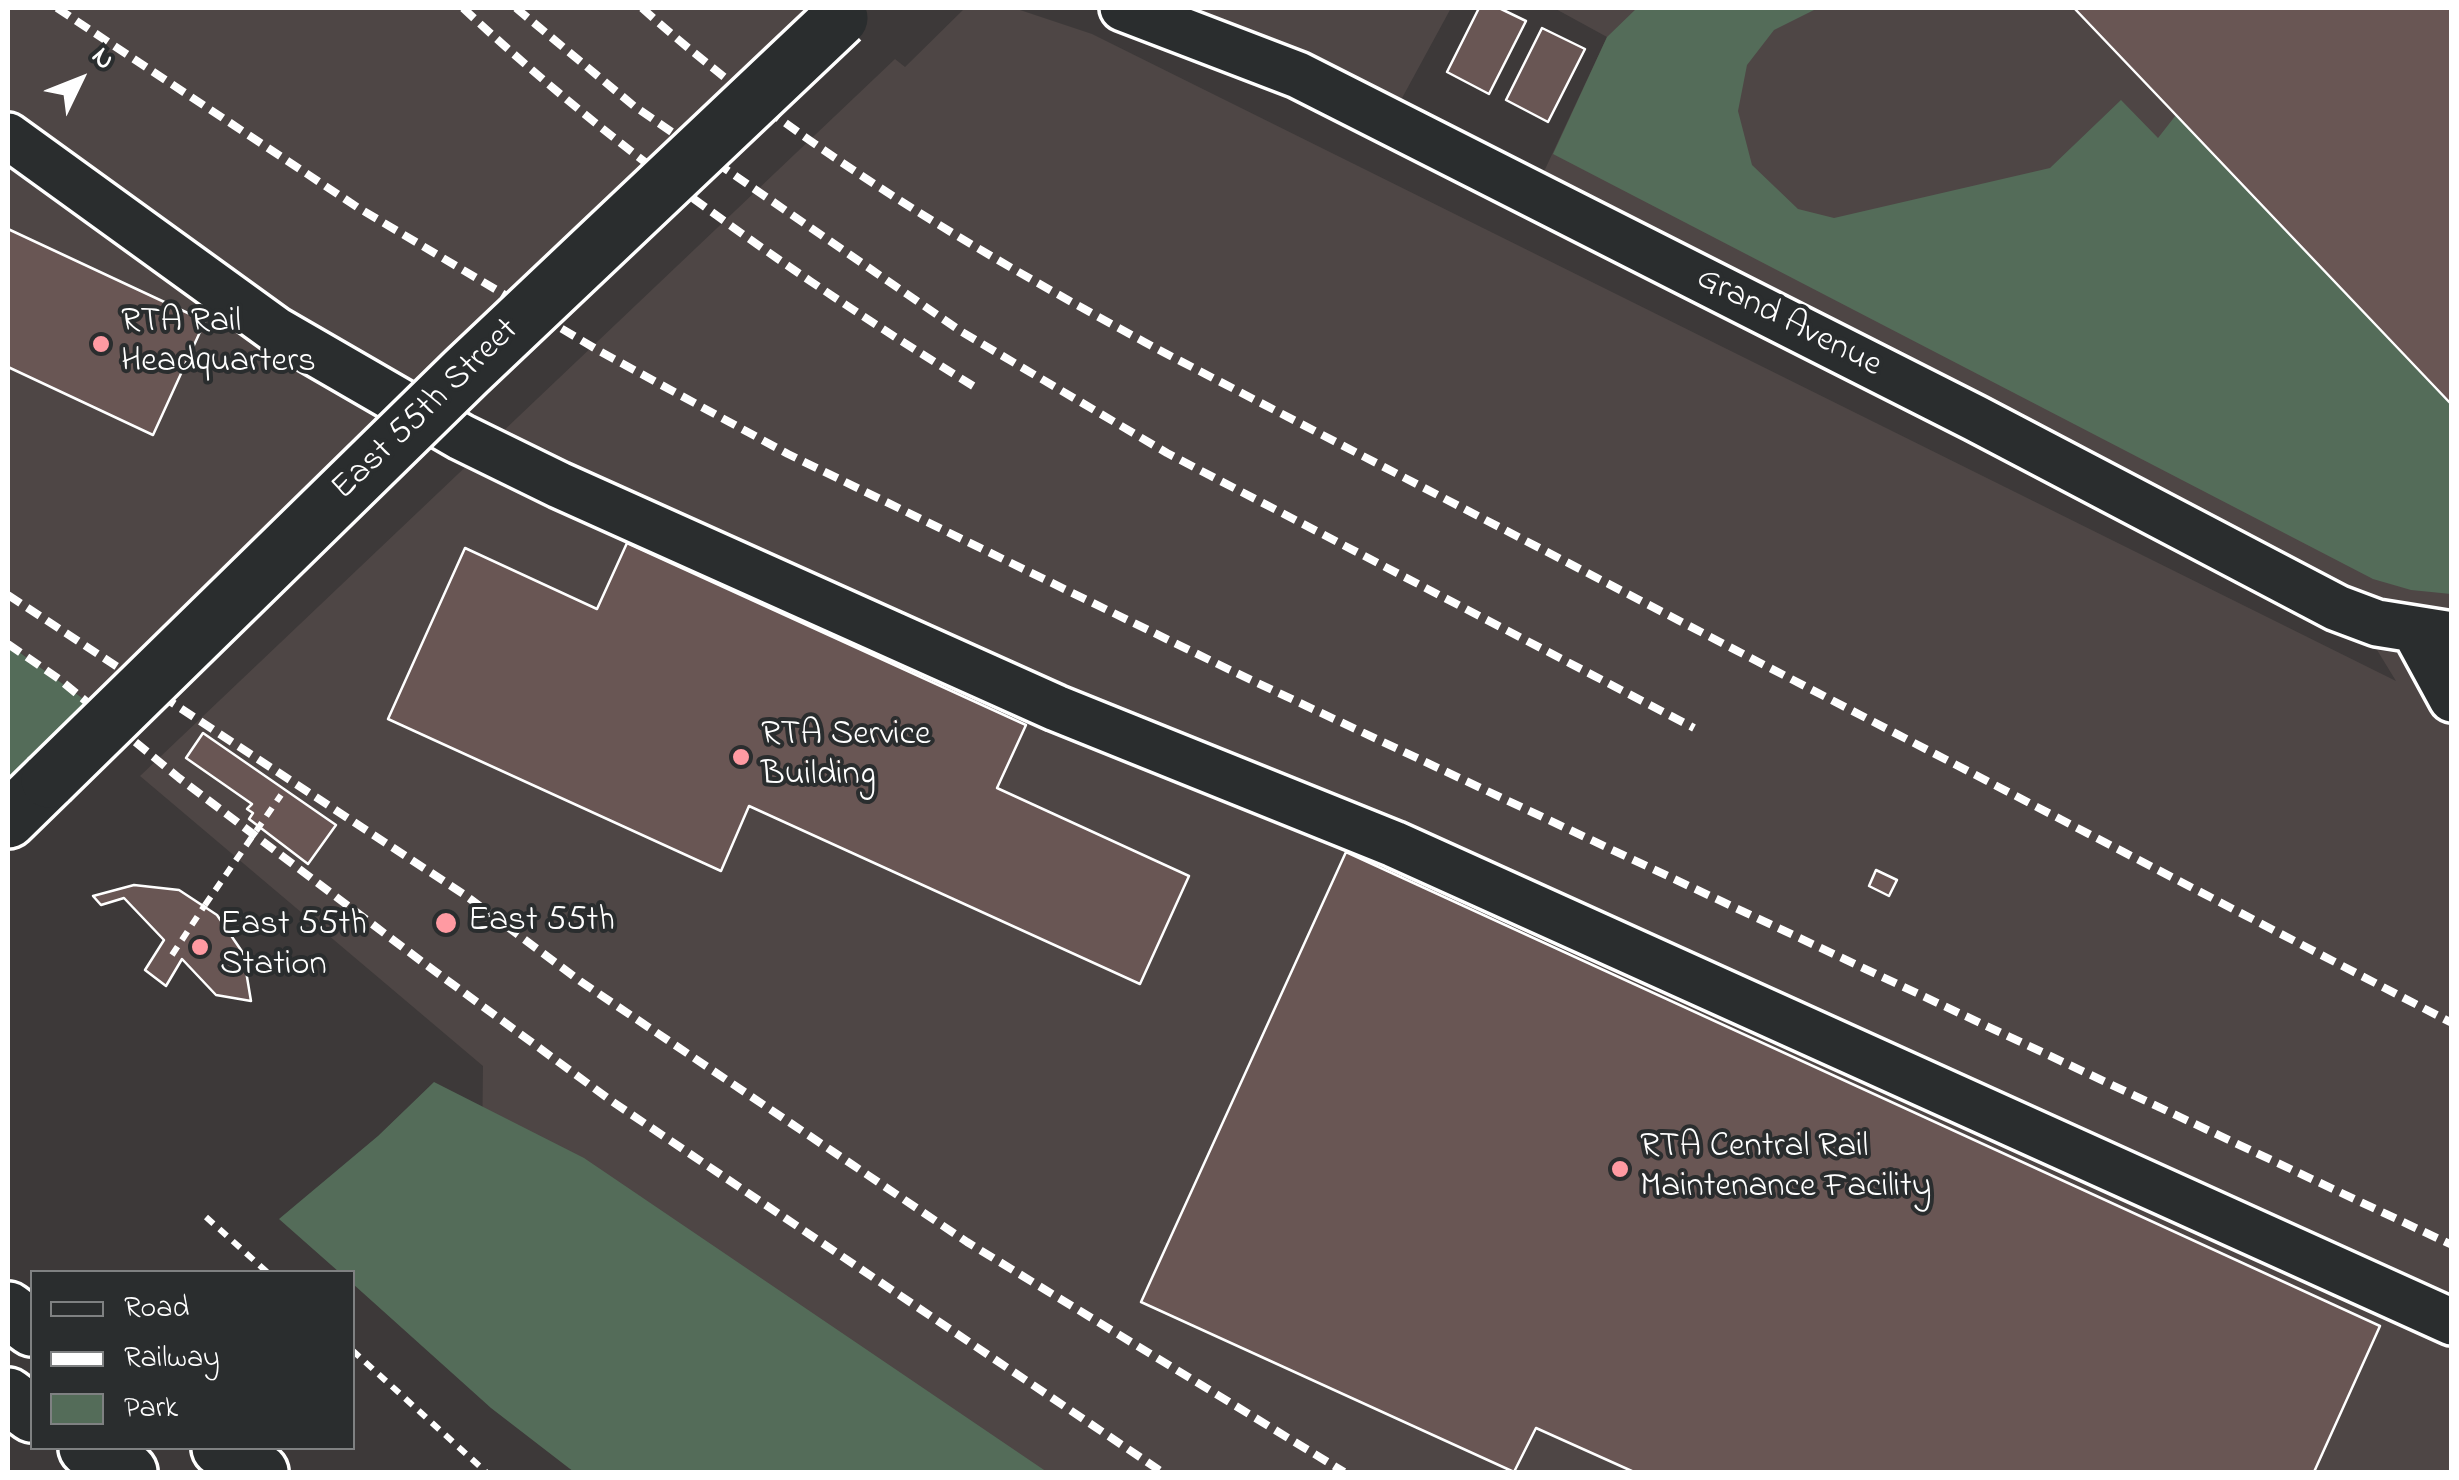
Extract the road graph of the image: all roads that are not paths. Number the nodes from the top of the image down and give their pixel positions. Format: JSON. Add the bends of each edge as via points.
{"nodes":[{"id":1,"x":1123,"y":8,"type":"edge"},
{"id":2,"x":846,"y":13,"type":"edge"},
{"id":3,"x":8,"y":136,"type":"edge"},
{"id":4,"x":2433,"y":633,"type":"edge"},
{"id":5,"x":2452,"y":699,"type":"edge"},
{"id":6,"x":8,"y":820,"type":"edge"},
{"id":7,"x":8,"y":1310,"type":"edge"},
{"id":8,"x":2452,"y":1322,"type":"edge"},
{"id":9,"x":30,"y":1326,"type":"edge"},
{"id":10,"x":8,"y":1396,"type":"edge"},
{"id":11,"x":30,"y":1412,"type":"edge"},
{"id":12,"x":90,"y":1450,"type":"edge"},
{"id":13,"x":223,"y":1450,"type":"edge"},
{"id":14,"x":129,"y":1472,"type":"edge"},
{"id":15,"x":260,"y":1472,"type":"edge"}],
"edges":[{"from":1,"to":4,"type":"street","name":"Grand Avenue","via":[[1298,76],[2337,608],[2377,624]]},
{"from":2,"to":6,"type":"main road","name":"East 55th Street","bridge":true,"via":[[466,372]]},
{"from":3,"to":8,"type":"street","via":[[276,330],[462,438],[1056,708],[1394,844]]},
{"from":4,"to":5,"type":"street"},
{"from":7,"to":9,"type":"main road"},
{"from":10,"to":11,"type":"main road"},
{"from":12,"to":14,"type":"main road"},
{"from":13,"to":15,"type":"main road"}]}
